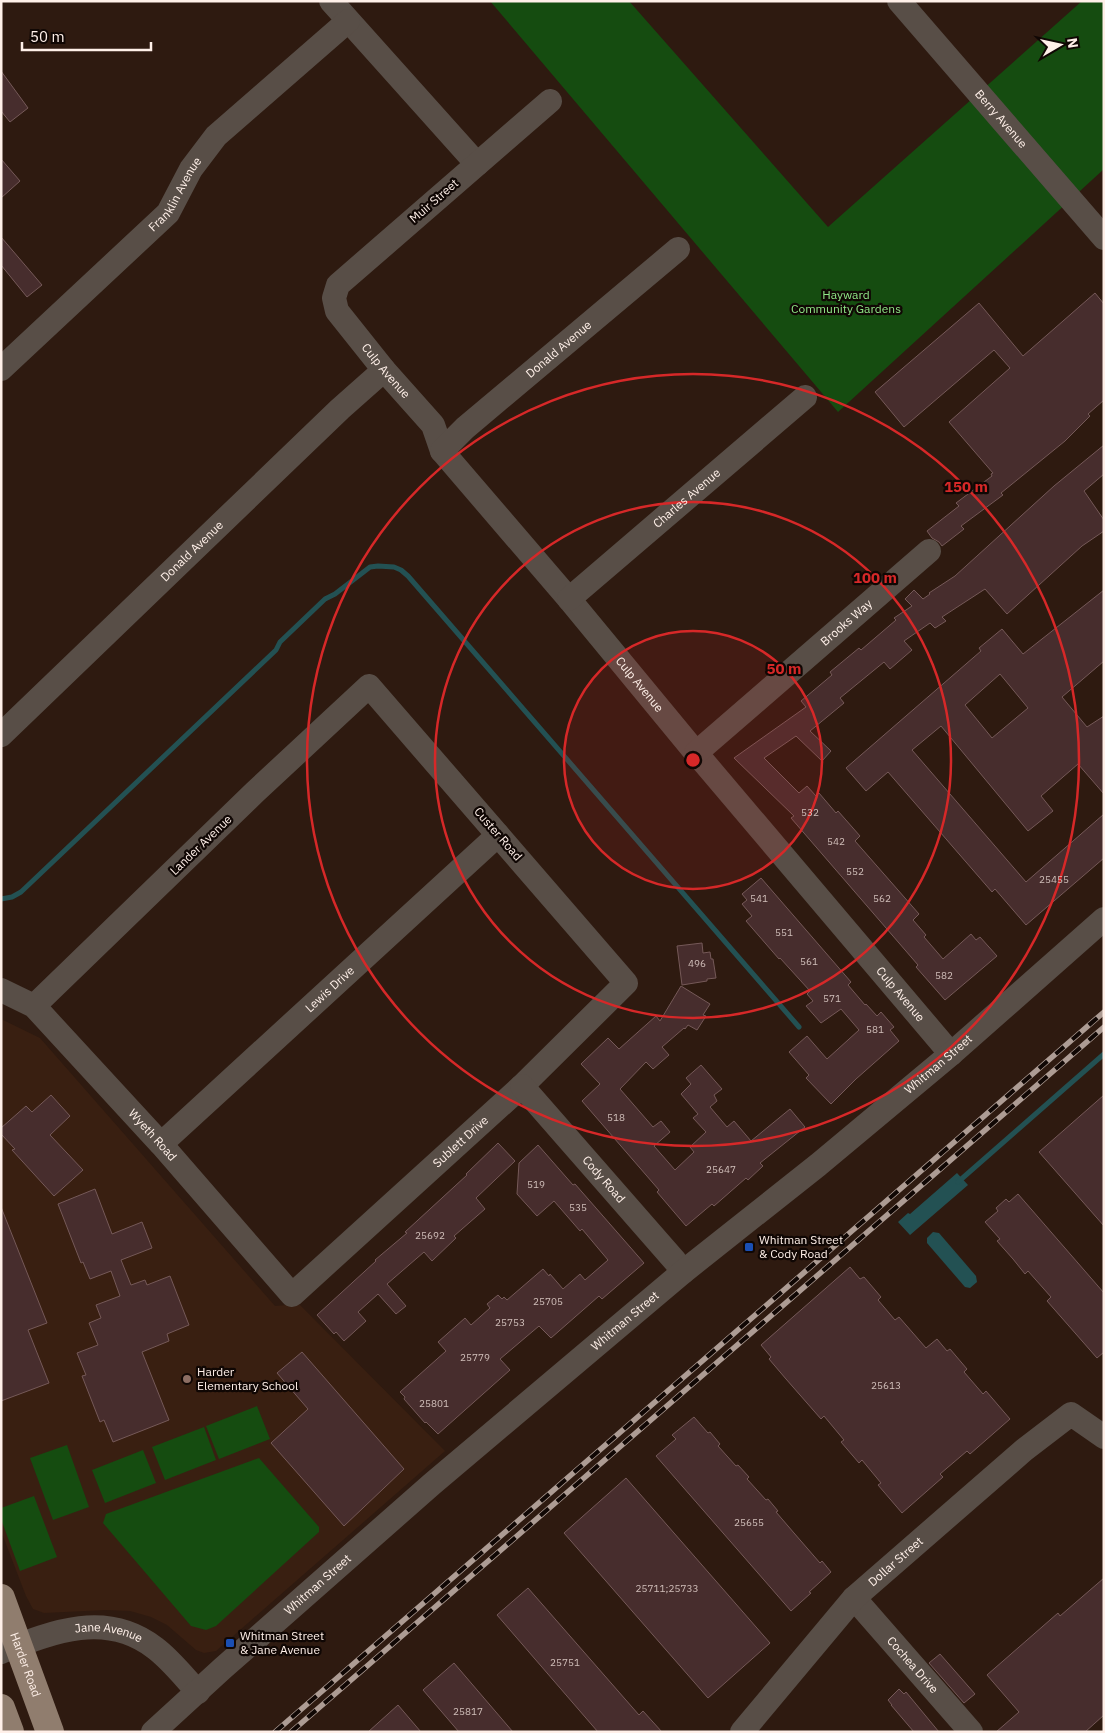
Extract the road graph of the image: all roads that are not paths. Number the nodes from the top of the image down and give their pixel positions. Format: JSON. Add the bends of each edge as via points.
{"nodes":[{"id":1,"x":331,"y":1,"type":"edge"},
{"id":2,"x":899,"y":1,"type":"edge"},
{"id":3,"x":348,"y":20,"type":"junction"},
{"id":4,"x":550,"y":100,"type":"dead end"},
{"id":5,"x":477,"y":164,"type":"junction"},
{"id":6,"x":1104,"y":238,"type":"edge"},
{"id":7,"x":678,"y":249,"type":"dead end"},
{"id":8,"x":337,"y":312,"type":"joint"},
{"id":9,"x":1,"y":369,"type":"edge"},
{"id":10,"x":384,"y":370,"type":"junction"},
{"id":11,"x":806,"y":397,"type":"dead end"},
{"id":12,"x":442,"y":451,"type":"junction"},
{"id":13,"x":928,"y":551,"type":"dead end"},
{"id":14,"x":569,"y":599,"type":"junction"},
{"id":15,"x":370,"y":686,"type":"joint"},
{"id":16,"x":1,"y":735,"type":"edge"},
{"id":17,"x":696,"y":754,"type":"junction"},
{"id":18,"x":498,"y":835,"type":"junction"},
{"id":19,"x":1104,"y":919,"type":"edge"},
{"id":20,"x":626,"y":983,"type":"joint"},
{"id":21,"x":1,"y":990,"type":"edge"},
{"id":22,"x":34,"y":1006,"type":"junction"},
{"id":23,"x":951,"y":1054,"type":"junction"},
{"id":24,"x":522,"y":1086,"type":"junction"},
{"id":25,"x":161,"y":1144,"type":"junction"},
{"id":26,"x":683,"y":1272,"type":"junction"},
{"id":27,"x":292,"y":1295,"type":"joint"},
{"id":28,"x":1104,"y":1437,"type":"edge"},
{"id":29,"x":1,"y":1598,"type":"edge"},
{"id":30,"x":854,"y":1598,"type":"junction"},
{"id":31,"x":10,"y":1649,"type":"edge"},
{"id":32,"x":198,"y":1692,"type":"junction"},
{"id":33,"x":1,"y":1708,"type":"edge"},
{"id":34,"x":10,"y":1732,"type":"edge"},
{"id":35,"x":50,"y":1732,"type":"edge"},
{"id":36,"x":153,"y":1732,"type":"edge"},
{"id":37,"x":742,"y":1732,"type":"edge"},
{"id":38,"x":971,"y":1732,"type":"edge"}],
"edges":[{"from":1,"to":3,"type":"street"},
{"from":2,"to":6,"type":"street","name":"Berry Avenue"},
{"from":3,"to":5,"type":"street"},
{"from":3,"to":9,"type":"street","name":"Franklin Avenue","via":[[216,136],[191,169],[168,213]]},
{"from":4,"to":5,"type":"street","name":"Muir Street"},
{"from":5,"to":8,"type":"street","name":"Muir Street","via":[[338,285],[334,298]]},
{"from":7,"to":12,"type":"street","name":"Donald Avenue"},
{"from":8,"to":10,"type":"street","name":"Culp Avenue"},
{"from":10,"to":12,"type":"street","name":"Culp Avenue","via":[[433,425]]},
{"from":10,"to":16,"type":"street","name":"Donald Avenue"},
{"from":11,"to":14,"type":"street","name":"Charles Avenue"},
{"from":12,"to":14,"type":"street","name":"Culp Avenue"},
{"from":13,"to":17,"type":"street","name":"Brooks Way"},
{"from":14,"to":17,"type":"street","name":"Culp Avenue"},
{"from":15,"to":18,"type":"street","name":"Custer Road"},
{"from":15,"to":22,"type":"street","name":"Lander Avenue","via":[[255,792]]},
{"from":17,"to":23,"type":"street","name":"Culp Avenue"},
{"from":18,"to":20,"type":"street","name":"Custer Road"},
{"from":18,"to":25,"type":"street","name":"Lewis Drive"},
{"from":19,"to":23,"type":"street","name":"Whitman Street"},
{"from":20,"to":24,"type":"street","name":"Sublett Drive"},
{"from":21,"to":22,"type":"street","name":"Wyeth Road"},
{"from":22,"to":25,"type":"street","name":"Wyeth Road"},
{"from":23,"to":26,"type":"street","name":"Whitman Street","via":[[818,1166]]},
{"from":24,"to":26,"type":"street","name":"Cody Road"},
{"from":24,"to":27,"type":"street","name":"Sublett Drive"},
{"from":25,"to":27,"type":"street","name":"Wyeth Road"},
{"from":26,"to":32,"type":"street","name":"Whitman Street","via":[[432,1484]]},
{"from":28,"to":30,"type":"street","name":"Dollar Street","via":[[1071,1414],[1024,1450]]},
{"from":29,"to":31,"type":"main road","name":"Harder Road"},
{"from":30,"to":37,"type":"street","name":"Dollar Street"},
{"from":30,"to":38,"type":"street","name":"Cochea Drive"},
{"from":31,"to":32,"type":"street","name":"Jane Avenue","via":[[76,1628],[114,1628],[156,1648]]},
{"from":31,"to":35,"type":"main road","name":"Harder Road","via":[[28,1676]]},
{"from":32,"to":36,"type":"street","name":"Whitman Street"},
{"from":33,"to":34,"type":"main road"}]}
